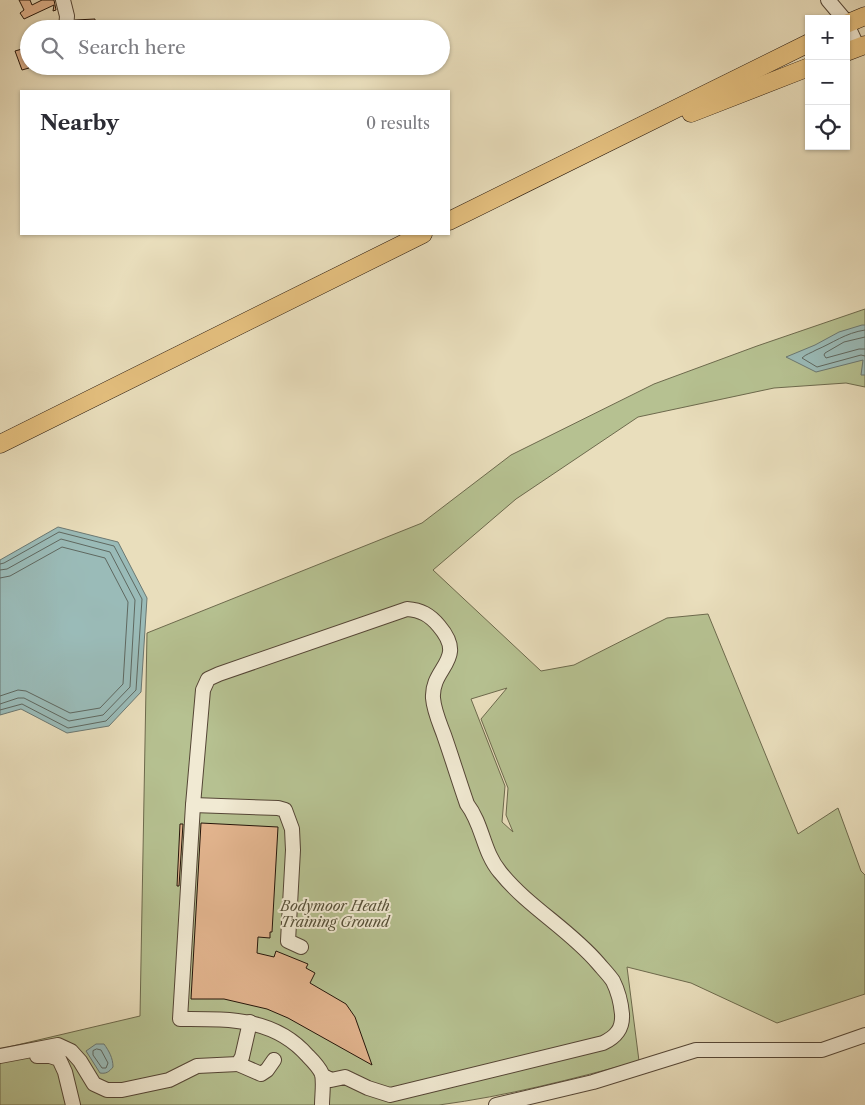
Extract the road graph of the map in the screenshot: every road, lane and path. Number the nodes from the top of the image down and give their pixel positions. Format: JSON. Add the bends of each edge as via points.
{"nodes":[{"id":1,"x":63,"y":0,"type":"edge"},
{"id":2,"x":828,"y":0,"type":"edge"},
{"id":3,"x":840,"y":15,"type":"edge"},
{"id":4,"x":865,"y":16,"type":"edge"},
{"id":5,"x":67,"y":20,"type":"edge"},
{"id":6,"x":850,"y":21,"type":"edge"},
{"id":7,"x":850,"y":32,"type":"edge"},
{"id":8,"x":805,"y":45,"type":"edge"},
{"id":9,"x":856,"y":48,"type":"edge"},
{"id":10,"x":805,"y":69,"type":"edge"},
{"id":11,"x":583,"y":155,"type":"junction"},
{"id":12,"x":450,"y":221,"type":"edge"},
{"id":13,"x":421,"y":235,"type":"edge"},
{"id":14,"x":0,"y":444,"type":"edge"},
{"id":15,"x":193,"y":805,"type":"junction"},
{"id":16,"x":301,"y":947,"type":"dead end"},
{"id":17,"x":250,"y":1022,"type":"junction"},
{"id":18,"x":865,"y":1034,"type":"edge"},
{"id":19,"x":0,"y":1056,"type":"edge"},
{"id":20,"x":37,"y":1056,"type":"dead end"},
{"id":21,"x":274,"y":1060,"type":"dead end"},
{"id":22,"x":238,"y":1064,"type":"junction"},
{"id":23,"x":322,"y":1075,"type":"junction"},
{"id":24,"x":91,"y":1080,"type":"junction"},
{"id":25,"x":70,"y":1088,"type":"junction"},
{"id":26,"x":73,"y":1105,"type":"edge"},
{"id":27,"x":322,"y":1105,"type":"edge"},
{"id":28,"x":496,"y":1105,"type":"edge"}],
"edges":[{"from":1,"to":5,"type":"street"},
{"from":2,"to":3,"type":"street"},
{"from":4,"to":6,"type":"main road"},
{"from":7,"to":9,"type":"street"},
{"from":8,"to":11,"type":"main road"},
{"from":10,"to":11,"type":"main road"},
{"from":11,"to":12,"type":"main road"},
{"from":13,"to":14,"type":"main road"},
{"from":15,"to":16,"type":"street","via":[[285,810],[292,829],[293,850],[288,941]]},
{"from":15,"to":17,"type":"street","via":[[180,1018]]},
{"from":15,"to":23,"type":"street","via":[[203,690],[208,679],[407,609],[420,610],[438,623],[451,645],[448,664],[437,678],[433,698],[467,804],[486,851],[510,885],[585,948],[612,980],[621,1003],[620,1031],[603,1043],[390,1095],[345,1077],[332,1080]]},
{"from":17,"to":22,"type":"street"},
{"from":17,"to":23,"type":"street","via":[[278,1032],[300,1047]]},
{"from":18,"to":28,"type":"street","via":[[822,1050],[696,1050],[593,1082]]},
{"from":19,"to":24,"type":"street","via":[[58,1044],[71,1051]]},
{"from":20,"to":25,"type":"street","via":[[59,1060]]},
{"from":21,"to":22,"type":"street","via":[[260,1074]]},
{"from":22,"to":24,"type":"street","via":[[197,1066],[169,1080],[122,1090],[107,1090]]},
{"from":23,"to":27,"type":"street"},
{"from":24,"to":25,"type":"street"},
{"from":25,"to":26,"type":"street"}]}
